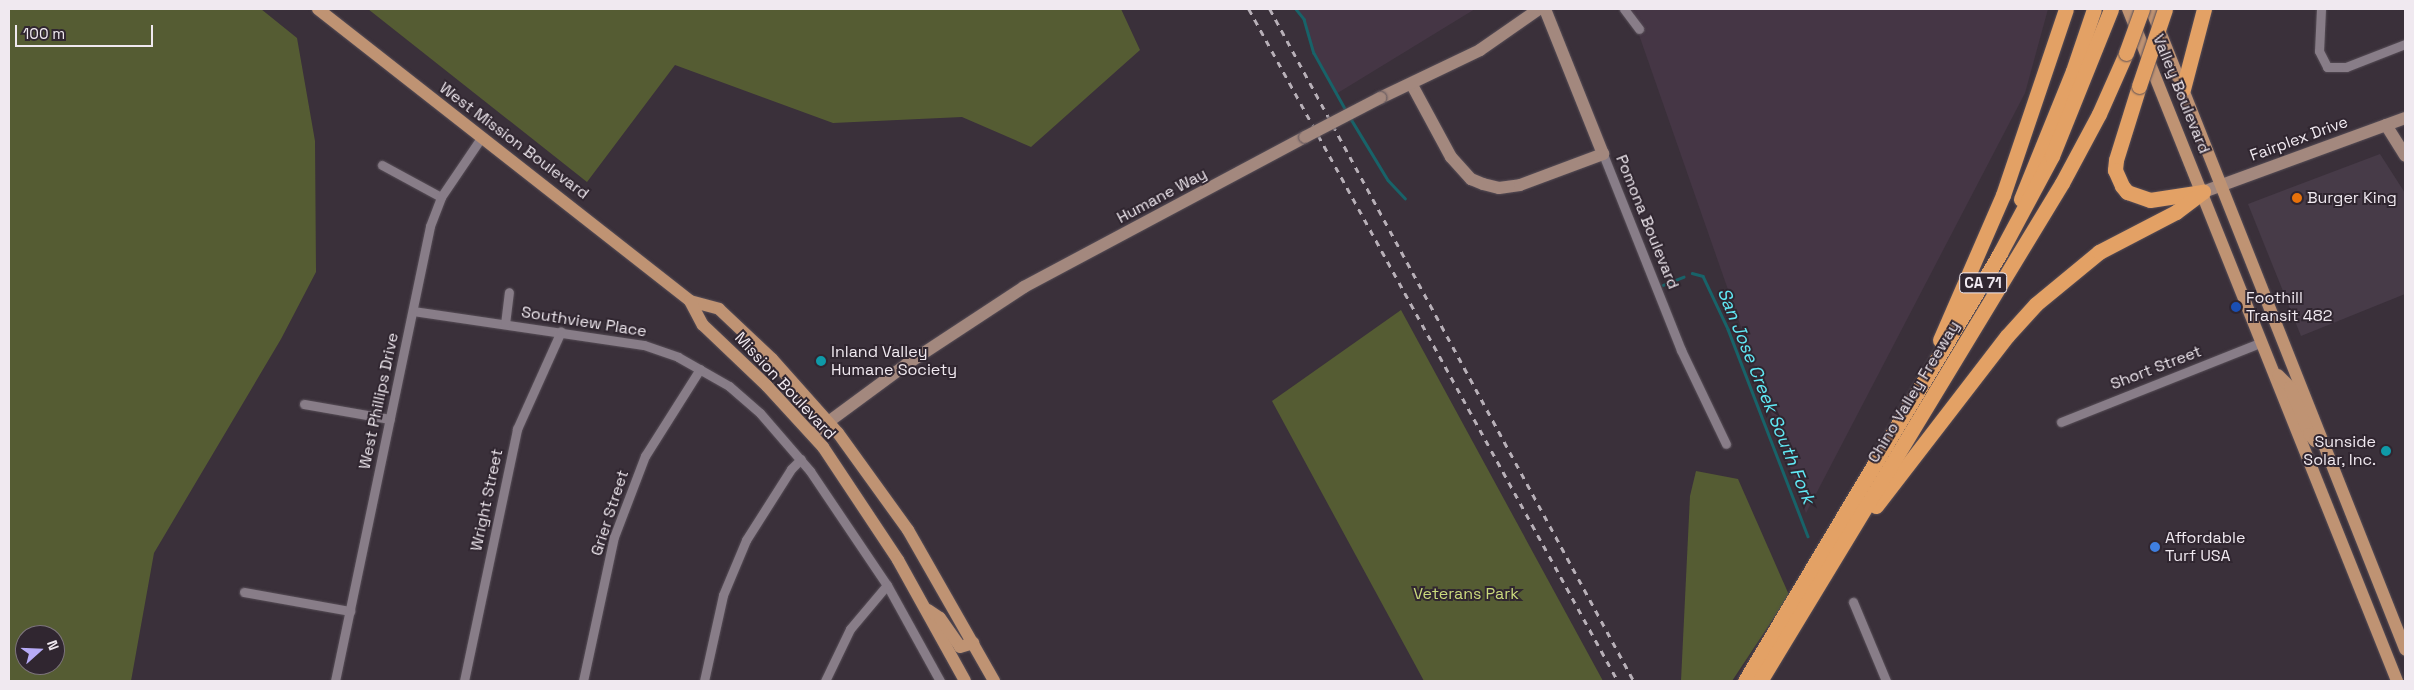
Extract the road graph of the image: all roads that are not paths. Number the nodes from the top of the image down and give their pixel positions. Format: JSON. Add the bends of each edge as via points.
{"nodes":[{"id":1,"x":318,"y":9,"type":"edge"},
{"id":2,"x":1539,"y":9,"type":"edge"},
{"id":3,"x":1545,"y":9,"type":"edge"},
{"id":4,"x":1624,"y":9,"type":"edge"},
{"id":5,"x":2066,"y":9,"type":"edge"},
{"id":6,"x":2094,"y":9,"type":"edge"},
{"id":7,"x":2128,"y":9,"type":"edge"},
{"id":8,"x":2142,"y":9,"type":"edge"},
{"id":9,"x":2151,"y":9,"type":"edge"},
{"id":10,"x":2165,"y":9,"type":"edge"},
{"id":11,"x":2204,"y":9,"type":"edge"},
{"id":12,"x":2321,"y":9,"type":"edge"},
{"id":13,"x":2110,"y":14,"type":"edge"},
{"id":14,"x":1639,"y":29,"type":"dead end"},
{"id":15,"x":2405,"y":44,"type":"edge"},
{"id":16,"x":1412,"y":85,"type":"junction"},
{"id":17,"x":2183,"y":89,"type":"junction"},
{"id":18,"x":2405,"y":118,"type":"edge"},
{"id":19,"x":2386,"y":125,"type":"junction"},
{"id":20,"x":481,"y":138,"type":"junction"},
{"id":21,"x":1603,"y":154,"type":"junction"},
{"id":22,"x":2405,"y":155,"type":"edge"},
{"id":23,"x":382,"y":166,"type":"dead end"},
{"id":24,"x":2219,"y":185,"type":"junction"},
{"id":25,"x":2203,"y":192,"type":"junction"},
{"id":26,"x":441,"y":197,"type":"junction"},
{"id":27,"x":2000,"y":253,"type":"junction"},
{"id":28,"x":508,"y":292,"type":"dead end"},
{"id":29,"x":690,"y":301,"type":"junction"},
{"id":30,"x":414,"y":311,"type":"junction"},
{"id":31,"x":505,"y":324,"type":"junction"},
{"id":32,"x":561,"y":331,"type":"junction"},
{"id":33,"x":2262,"y":342,"type":"junction"},
{"id":34,"x":700,"y":369,"type":"junction"},
{"id":35,"x":2273,"y":370,"type":"junction"},
{"id":36,"x":304,"y":404,"type":"dead end"},
{"id":37,"x":1906,"y":414,"type":"junction"},
{"id":38,"x":390,"y":419,"type":"junction"},
{"id":39,"x":828,"y":421,"type":"junction"},
{"id":40,"x":2061,"y":422,"type":"dead end"},
{"id":41,"x":812,"y":434,"type":"junction"},
{"id":42,"x":2323,"y":443,"type":"junction"},
{"id":43,"x":1726,"y":444,"type":"dead end"},
{"id":44,"x":801,"y":459,"type":"junction"},
{"id":45,"x":1842,"y":535,"type":"junction"},
{"id":46,"x":887,"y":585,"type":"junction"},
{"id":47,"x":244,"y":592,"type":"dead end"},
{"id":48,"x":1853,"y":602,"type":"dead end"},
{"id":49,"x":925,"y":609,"type":"junction"},
{"id":50,"x":350,"y":611,"type":"junction"},
{"id":51,"x":1783,"y":632,"type":"junction"},
{"id":52,"x":972,"y":643,"type":"junction"},
{"id":53,"x":2405,"y":649,"type":"edge"},
{"id":54,"x":335,"y":681,"type":"edge"},
{"id":55,"x":464,"y":681,"type":"edge"},
{"id":56,"x":584,"y":681,"type":"edge"},
{"id":57,"x":704,"y":681,"type":"edge"},
{"id":58,"x":825,"y":681,"type":"edge"},
{"id":59,"x":940,"y":681,"type":"edge"},
{"id":60,"x":965,"y":681,"type":"edge"},
{"id":61,"x":994,"y":681,"type":"edge"},
{"id":62,"x":1745,"y":681,"type":"edge"},
{"id":63,"x":1760,"y":681,"type":"edge"},
{"id":64,"x":1886,"y":681,"type":"edge"},
{"id":65,"x":2397,"y":681,"type":"edge"}],
"edges":[{"from":1,"to":20,"type":"main road","name":"West Mission Boulevard"},
{"from":2,"to":16,"type":"street","name":"Humane Way","via":[[1512,30]]},
{"from":3,"to":21,"type":"street","name":"Pomona Boulevard"},
{"from":4,"to":14,"type":"street"},
{"from":5,"to":37,"type":"highway","via":[[1992,222]]},
{"from":6,"to":27,"type":"highway","via":[[2073,71],[2046,131]]},
{"from":7,"to":25,"type":"main road","name":"Valley Boulevard"},
{"from":8,"to":45,"type":"highway","name":"Chino Valley Freeway","number":"CA 71","bridge":true,"via":[[2099,114],[2062,183]]},
{"from":9,"to":17,"type":"main road","name":"Valley Boulevard"},
{"from":10,"to":25,"type":"highway","bridge":true,"via":[[2115,170],[2127,192],[2150,200]]},
{"from":11,"to":17,"type":"highway"},
{"from":12,"to":15,"type":"street","via":[[2320,50],[2327,67],[2346,67]]},
{"from":13,"to":27,"type":"highway","name":"Chino Valley Freeway","number":"CA 71","via":[[2052,156]]},
{"from":16,"to":21,"type":"street","via":[[1451,157],[1471,179],[1483,184],[1499,188],[1520,185]]},
{"from":16,"to":39,"type":"street","name":"Humane Way","bridge":true,"via":[[1305,137],[1024,288]]},
{"from":17,"to":24,"type":"main road","name":"Valley Boulevard"},
{"from":18,"to":19,"type":"street","name":"Fairplex Drive"},
{"from":19,"to":22,"type":"street"},
{"from":19,"to":24,"type":"street","name":"Fairplex Drive"},
{"from":20,"to":26,"type":"street","name":"West Phillips Drive"},
{"from":20,"to":29,"type":"main road","name":"West Mission Boulevard","via":[[600,227]]},
{"from":21,"to":43,"type":"street","name":"Pomona Boulevard","via":[[1681,350]]},
{"from":23,"to":26,"type":"street"},
{"from":24,"to":25,"type":"street","name":"Fairplex Drive"},
{"from":24,"to":42,"type":"main road","name":"Valley Boulevard"},
{"from":25,"to":33,"type":"main road","name":"Valley Boulevard"},
{"from":25,"to":45,"type":"highway","via":[[2176,212],[2099,252],[2036,304],[2007,336],[1873,510]]},
{"from":26,"to":30,"type":"street","name":"West Phillips Drive","via":[[430,226]]},
{"from":27,"to":37,"type":"highway","name":"Chino Valley Freeway","number":"CA 71"},
{"from":28,"to":31,"type":"street"},
{"from":29,"to":39,"type":"main road","name":"Mission Boulevard","via":[[719,310],[772,359]]},
{"from":29,"to":41,"type":"main road","name":"Mission Boulevard","via":[[703,325]]},
{"from":30,"to":31,"type":"street","name":"Southview Place"},
{"from":30,"to":38,"type":"street","name":"West Phillips Drive"},
{"from":31,"to":32,"type":"street","name":"Southview Place"},
{"from":32,"to":34,"type":"street","name":"Southview Place","via":[[644,345]]},
{"from":32,"to":55,"type":"street","name":"Wright Street","via":[[517,429]]},
{"from":33,"to":35,"type":"main road","name":"Valley Boulevard"},
{"from":33,"to":40,"type":"street","name":"Short Street"},
{"from":34,"to":44,"type":"street","name":"Southview Place","via":[[729,386],[760,413]]},
{"from":34,"to":56,"type":"street","name":"Grier Street","via":[[645,456],[614,537]]},
{"from":35,"to":42,"type":"main road","via":[[2290,387],[2309,434],[2315,441]]},
{"from":35,"to":65,"type":"main road","name":"Valley Boulevard"},
{"from":36,"to":38,"type":"street"},
{"from":37,"to":45,"type":"highway","name":"Chino Valley Freeway","number":"CA 71"},
{"from":38,"to":50,"type":"street","name":"West Phillips Drive"},
{"from":39,"to":41,"type":"street","name":"Humane Way"},
{"from":39,"to":52,"type":"main road","via":[[908,530]]},
{"from":41,"to":49,"type":"main road","name":"Mission Boulevard","via":[[898,560]]},
{"from":42,"to":53,"type":"main road","name":"Valley Boulevard"},
{"from":44,"to":46,"type":"street","name":"Southview Place"},
{"from":44,"to":57,"type":"street","via":[[746,540],[723,594]]},
{"from":45,"to":51,"type":"highway","name":"Chino Valley Freeway","number":"CA 71"},
{"from":45,"to":51,"type":"highway","name":"Chino Valley Freeway","number":"CA 71","via":[[1840,550]]},
{"from":46,"to":58,"type":"street","via":[[850,629]]},
{"from":46,"to":59,"type":"street","name":"Southview Place"},
{"from":47,"to":50,"type":"street"},
{"from":48,"to":64,"type":"street"},
{"from":49,"to":52,"type":"main road","via":[[940,618],[960,647]]},
{"from":49,"to":60,"type":"main road","name":"Mission Boulevard"},
{"from":50,"to":54,"type":"street","name":"West Phillips Drive"},
{"from":51,"to":62,"type":"highway","name":"Chino Valley Freeway","number":"CA 71"},
{"from":51,"to":63,"type":"highway","name":"Chino Valley Freeway","number":"CA 71"},
{"from":52,"to":61,"type":"main road"}]}
